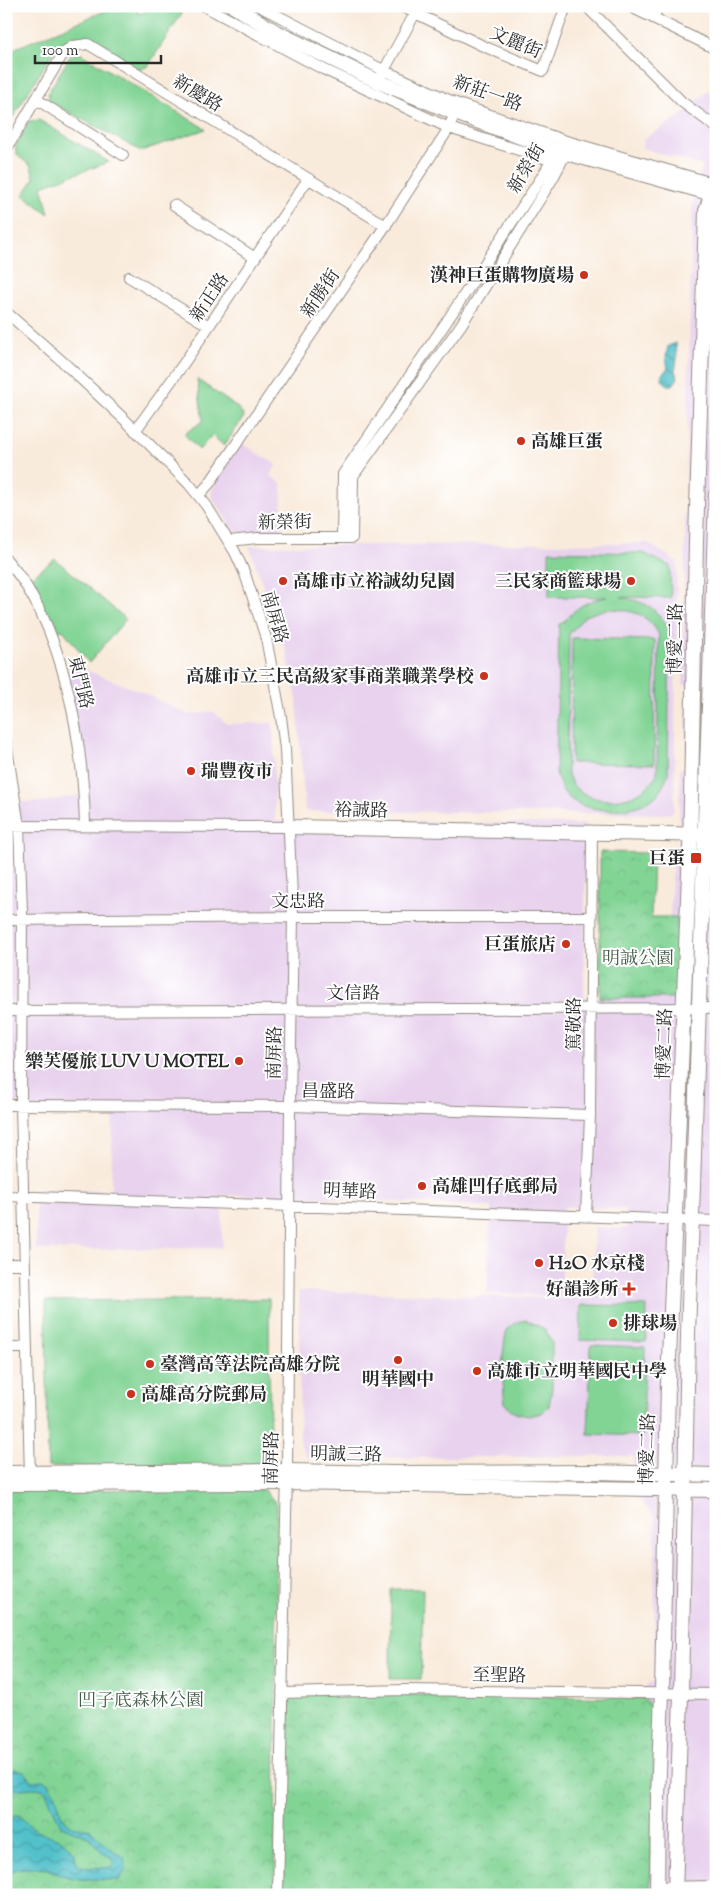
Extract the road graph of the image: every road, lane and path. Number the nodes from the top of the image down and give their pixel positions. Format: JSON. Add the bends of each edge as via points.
{"nodes":[{"id":1,"x":204,"y":6,"type":"edge"},
{"id":2,"x":234,"y":6,"type":"edge"},
{"id":3,"x":259,"y":6,"type":"edge"},
{"id":4,"x":401,"y":6,"type":"edge"},
{"id":5,"x":566,"y":6,"type":"edge"},
{"id":6,"x":586,"y":6,"type":"edge"},
{"id":7,"x":629,"y":6,"type":"edge"},
{"id":8,"x":659,"y":6,"type":"edge"},
{"id":9,"x":417,"y":10,"type":"edge"},
{"id":10,"x":653,"y":18,"type":"junction"},
{"id":11,"x":716,"y":49,"type":"edge"},
{"id":12,"x":378,"y":82,"type":"junction"},
{"id":13,"x":36,"y":99,"type":"junction"},
{"id":14,"x":456,"y":108,"type":"junction"},
{"id":15,"x":716,"y":127,"type":"edge"},
{"id":16,"x":449,"y":128,"type":"junction"},
{"id":17,"x":562,"y":147,"type":"junction"},
{"id":18,"x":6,"y":150,"type":"edge"},
{"id":19,"x":124,"y":155,"type":"dead end"},
{"id":20,"x":308,"y":179,"type":"junction"},
{"id":21,"x":715,"y":192,"type":"edge"},
{"id":22,"x":174,"y":204,"type":"dead end"},
{"id":23,"x":386,"y":226,"type":"junction"},
{"id":24,"x":255,"y":258,"type":"junction"},
{"id":25,"x":129,"y":277,"type":"dead end"},
{"id":26,"x":6,"y":312,"type":"edge"},
{"id":27,"x":449,"y":319,"type":"junction"},
{"id":28,"x":461,"y":325,"type":"junction"},
{"id":29,"x":209,"y":326,"type":"junction"},
{"id":30,"x":135,"y":431,"type":"junction"},
{"id":31,"x":199,"y":495,"type":"junction"},
{"id":32,"x":716,"y":495,"type":"edge"},
{"id":33,"x":347,"y":538,"type":"junction"},
{"id":34,"x":229,"y":541,"type":"junction"},
{"id":35,"x":6,"y":559,"type":"edge"},
{"id":36,"x":6,"y":742,"type":"edge"},
{"id":37,"x":85,"y":825,"type":"junction"},
{"id":38,"x":6,"y":826,"type":"edge"},
{"id":39,"x":19,"y":826,"type":"junction"},
{"id":40,"x":289,"y":827,"type":"junction"},
{"id":41,"x":592,"y":832,"type":"junction"},
{"id":42,"x":690,"y":834,"type":"junction"},
{"id":43,"x":710,"y":835,"type":"edge"},
{"id":44,"x":293,"y":917,"type":"junction"},
{"id":45,"x":591,"y":917,"type":"junction"},
{"id":46,"x":6,"y":920,"type":"edge"},
{"id":47,"x":23,"y":920,"type":"junction"},
{"id":48,"x":591,"y":1007,"type":"junction"},
{"id":49,"x":684,"y":1007,"type":"junction"},
{"id":50,"x":699,"y":1007,"type":"junction"},
{"id":51,"x":716,"y":1008,"type":"edge"},
{"id":52,"x":291,"y":1009,"type":"junction"},
{"id":53,"x":6,"y":1011,"type":"edge"},
{"id":54,"x":21,"y":1011,"type":"junction"},
{"id":55,"x":6,"y":1105,"type":"edge"},
{"id":56,"x":21,"y":1105,"type":"junction"},
{"id":57,"x":290,"y":1106,"type":"junction"},
{"id":58,"x":590,"y":1115,"type":"junction"},
{"id":59,"x":6,"y":1196,"type":"edge"},
{"id":60,"x":22,"y":1196,"type":"junction"},
{"id":61,"x":289,"y":1206,"type":"junction"},
{"id":62,"x":586,"y":1216,"type":"junction"},
{"id":63,"x":674,"y":1220,"type":"junction"},
{"id":64,"x":692,"y":1220,"type":"junction"},
{"id":65,"x":716,"y":1221,"type":"edge"},
{"id":66,"x":6,"y":1264,"type":"edge"},
{"id":67,"x":25,"y":1264,"type":"junction"},
{"id":68,"x":6,"y":1348,"type":"edge"},
{"id":69,"x":26,"y":1348,"type":"junction"},
{"id":70,"x":6,"y":1473,"type":"edge"},
{"id":71,"x":665,"y":1474,"type":"junction"},
{"id":72,"x":684,"y":1474,"type":"junction"},
{"id":73,"x":716,"y":1474,"type":"edge"},
{"id":74,"x":287,"y":1477,"type":"junction"},
{"id":75,"x":30,"y":1478,"type":"junction"},
{"id":76,"x":6,"y":1484,"type":"edge"},
{"id":77,"x":665,"y":1489,"type":"junction"},
{"id":78,"x":684,"y":1490,"type":"junction"},
{"id":79,"x":716,"y":1490,"type":"edge"},
{"id":80,"x":282,"y":1693,"type":"junction"},
{"id":81,"x":662,"y":1694,"type":"junction"},
{"id":82,"x":681,"y":1694,"type":"junction"},
{"id":83,"x":716,"y":1694,"type":"edge"},
{"id":84,"x":716,"y":1886,"type":"edge"},
{"id":85,"x":674,"y":1890,"type":"edge"},
{"id":86,"x":657,"y":1891,"type":"edge"},
{"id":87,"x":278,"y":1895,"type":"edge"}],
"edges":[{"from":1,"to":12,"type":"street","name":"新莊一路","via":[[278,46]]},
{"from":2,"to":12,"type":"main road","name":"新莊一路","via":[[278,33]]},
{"from":3,"to":12,"type":"street","name":"新莊一路"},
{"from":4,"to":9,"type":"street"},
{"from":5,"to":9,"type":"street","name":"文麗街","via":[[543,71]]},
{"from":6,"to":15,"type":"street","via":[[682,102]]},
{"from":7,"to":10,"type":"street"},
{"from":8,"to":10,"type":"street"},
{"from":9,"to":12,"type":"street"},
{"from":10,"to":11,"type":"street"},
{"from":12,"to":14,"type":"main road","name":"新莊一路"},
{"from":12,"to":16,"type":"street","name":"新莊一路"},
{"from":13,"to":18,"type":"street","name":"新慶路"},
{"from":13,"to":19,"type":"street"},
{"from":13,"to":20,"type":"street","name":"新慶路","via":[[64,52],[73,46],[88,44]]},
{"from":14,"to":16,"type":"street","name":"新勝街"},
{"from":14,"to":17,"type":"main road","name":"新莊一路"},
{"from":16,"to":17,"type":"street","name":"新莊一路","via":[[544,158]]},
{"from":16,"to":23,"type":"street","name":"新勝街"},
{"from":17,"to":21,"type":"main road","name":"新莊一路"},
{"from":17,"to":27,"type":"street","name":"新榮街"},
{"from":17,"to":28,"type":"street","name":"新榮街","via":[[553,178]]},
{"from":20,"to":23,"type":"street","name":"新慶路"},
{"from":20,"to":24,"type":"street","name":"新正路"},
{"from":21,"to":42,"type":"main road","name":"博愛二路","via":[[706,211]]},
{"from":22,"to":24,"type":"street"},
{"from":23,"to":31,"type":"street","name":"新勝街"},
{"from":24,"to":29,"type":"street","name":"新正路"},
{"from":25,"to":29,"type":"street"},
{"from":26,"to":30,"type":"street","name":"南屏路"},
{"from":27,"to":28,"type":"street"},
{"from":27,"to":33,"type":"street","name":"新榮街","via":[[343,474]]},
{"from":28,"to":33,"type":"street","name":"新榮街","via":[[353,476]]},
{"from":29,"to":30,"type":"street","name":"新正路"},
{"from":30,"to":31,"type":"street","name":"南屏路"},
{"from":31,"to":34,"type":"street","name":"南屏路"},
{"from":32,"to":43,"type":"main road","name":"博愛二路"},
{"from":33,"to":34,"type":"street","name":"新榮街"},
{"from":34,"to":40,"type":"street","name":"南屏路","via":[[245,574],[266,638],[281,716]]},
{"from":35,"to":37,"type":"street","name":"東門路","via":[[36,601],[59,660],[80,749]]},
{"from":36,"to":39,"type":"street"},
{"from":37,"to":39,"type":"street","name":"裕誠路"},
{"from":37,"to":40,"type":"street","name":"裕誠路"},
{"from":38,"to":39,"type":"street","name":"裕誠路"},
{"from":39,"to":47,"type":"street"},
{"from":40,"to":41,"type":"main road","name":"裕誠路"},
{"from":40,"to":44,"type":"street","name":"南屏路"},
{"from":41,"to":42,"type":"main road","name":"裕誠路"},
{"from":41,"to":45,"type":"street","name":"篤敬路"},
{"from":42,"to":43,"type":"main road","name":"裕誠路"},
{"from":42,"to":49,"type":"main road","name":"博愛二路"},
{"from":43,"to":50,"type":"main road","name":"博愛二路"},
{"from":44,"to":45,"type":"street","name":"文忠路"},
{"from":44,"to":47,"type":"street","name":"文忠路"},
{"from":44,"to":52,"type":"street","name":"南屏路"},
{"from":45,"to":48,"type":"street","name":"篤敬路"},
{"from":46,"to":47,"type":"street","name":"文忠路"},
{"from":47,"to":54,"type":"street"},
{"from":48,"to":49,"type":"street","name":"文信路"},
{"from":48,"to":52,"type":"street","name":"文信路"},
{"from":48,"to":58,"type":"street","name":"篤敬路"},
{"from":49,"to":50,"type":"street","name":"文信路"},
{"from":49,"to":63,"type":"main road","name":"博愛二路"},
{"from":50,"to":51,"type":"street","name":"文信路"},
{"from":50,"to":64,"type":"main road","name":"博愛二路"},
{"from":52,"to":54,"type":"street","name":"文信路"},
{"from":52,"to":57,"type":"street","name":"南屏路"},
{"from":53,"to":54,"type":"street","name":"文信路"},
{"from":54,"to":56,"type":"street"},
{"from":55,"to":56,"type":"street","name":"昌盛路"},
{"from":56,"to":57,"type":"street","name":"昌盛路"},
{"from":56,"to":60,"type":"street"},
{"from":57,"to":58,"type":"street","name":"昌盛路"},
{"from":57,"to":61,"type":"street","name":"南屏路"},
{"from":58,"to":62,"type":"street","name":"篤敬路"},
{"from":59,"to":60,"type":"street","name":"明華路"},
{"from":60,"to":61,"type":"street","name":"明華路"},
{"from":60,"to":67,"type":"street"},
{"from":61,"to":62,"type":"street","name":"明華路"},
{"from":61,"to":74,"type":"street","name":"南屏路"},
{"from":62,"to":63,"type":"street","name":"明華路"},
{"from":63,"to":64,"type":"street","name":"明華路"},
{"from":63,"to":71,"type":"main road","name":"博愛二路"},
{"from":64,"to":65,"type":"street","name":"明華路"},
{"from":64,"to":72,"type":"main road","name":"博愛二路"},
{"from":66,"to":67,"type":"street"},
{"from":67,"to":69,"type":"street"},
{"from":68,"to":69,"type":"street"},
{"from":69,"to":75,"type":"street"},
{"from":70,"to":75,"type":"main road","name":"明誠三路"},
{"from":71,"to":72,"type":"main road","name":"明誠三路"},
{"from":71,"to":74,"type":"main road","name":"明誠三路"},
{"from":71,"to":77,"type":"main road","name":"博愛二路"},
{"from":72,"to":73,"type":"main road","name":"明誠三路"},
{"from":72,"to":78,"type":"main road","name":"博愛二路"},
{"from":74,"to":75,"type":"main road","name":"明誠三路"},
{"from":74,"to":77,"type":"main road","name":"明誠三路"},
{"from":74,"to":80,"type":"street","name":"南屏路"},
{"from":75,"to":76,"type":"main road","name":"明誠三路"},
{"from":77,"to":78,"type":"main road","name":"明誠三路"},
{"from":77,"to":81,"type":"main road","name":"博愛二路"},
{"from":78,"to":79,"type":"main road","name":"明誠三路"},
{"from":78,"to":82,"type":"main road","name":"博愛二路"},
{"from":80,"to":81,"type":"street","name":"至聖路","via":[[406,1690]]},
{"from":80,"to":87,"type":"street","name":"南屏路"},
{"from":81,"to":82,"type":"street","name":"至聖路"},
{"from":81,"to":86,"type":"main road","name":"博愛二路"},
{"from":82,"to":83,"type":"street","name":"至聖路"},
{"from":82,"to":85,"type":"main road","name":"博愛二路"},
{"from":84,"to":85,"type":"street"},
{"from":85,"to":86,"type":"street"}]}
